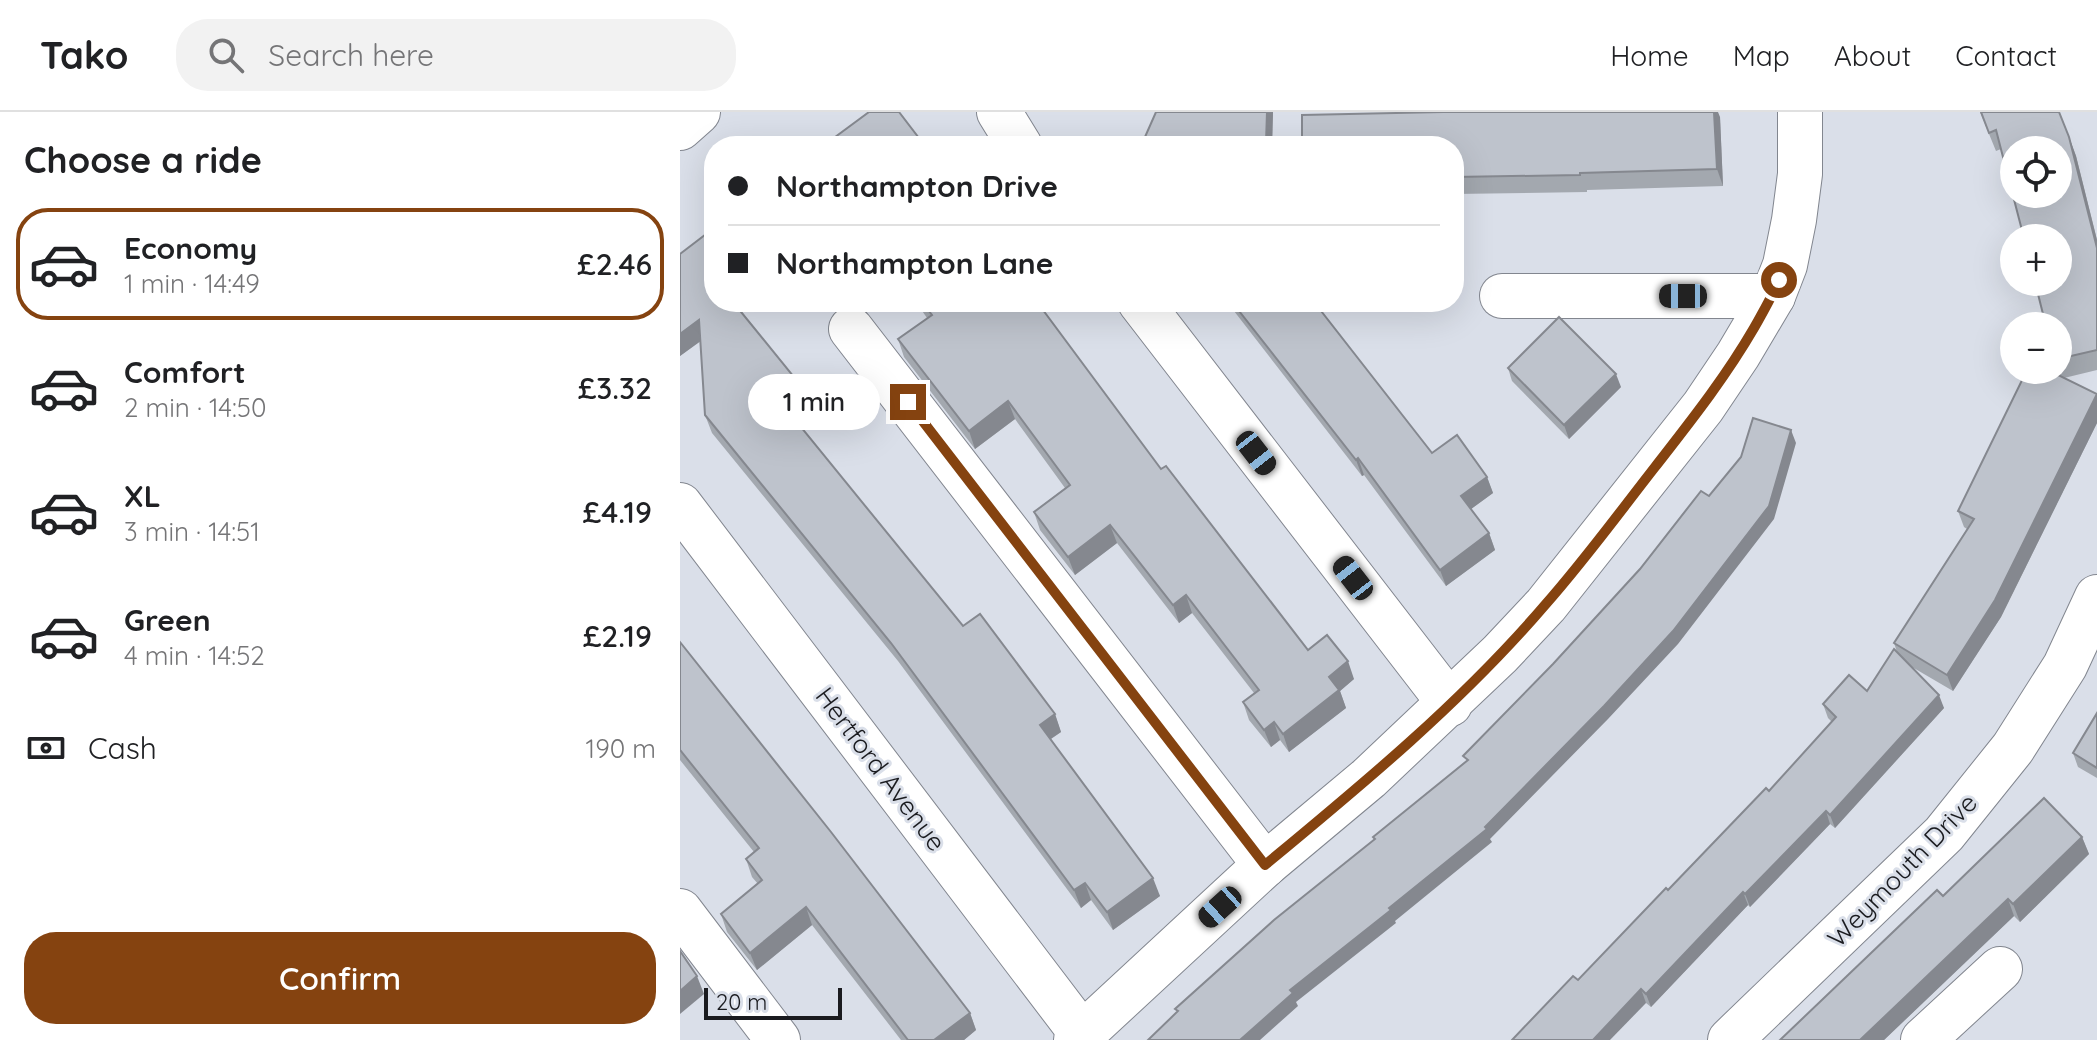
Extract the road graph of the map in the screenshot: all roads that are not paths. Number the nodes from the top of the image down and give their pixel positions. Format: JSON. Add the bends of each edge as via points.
{"nodes":[{"id":1,"x":698,"y":112,"type":"edge"},
{"id":2,"x":999,"y":112,"type":"edge"},
{"id":3,"x":1800,"y":112,"type":"edge"},
{"id":4,"x":680,"y":128,"type":"edge"},
{"id":5,"x":1014,"y":136,"type":"edge"},
{"id":6,"x":1502,"y":296,"type":"dead end"},
{"id":7,"x":1773,"y":296,"type":"junction"},
{"id":8,"x":1148,"y":312,"type":"edge"},
{"id":9,"x":851,"y":329,"type":"dead end"},
{"id":10,"x":680,"y":505,"type":"edge"},
{"id":11,"x":2097,"y":597,"type":"edge"},
{"id":12,"x":1450,"y":704,"type":"junction"},
{"id":13,"x":1265,"y":865,"type":"junction"},
{"id":14,"x":680,"y":911,"type":"edge"},
{"id":15,"x":2000,"y":969,"type":"dead end"},
{"id":16,"x":1079,"y":1037,"type":"edge"},
{"id":17,"x":778,"y":1040,"type":"edge"},
{"id":18,"x":1730,"y":1040,"type":"edge"},
{"id":19,"x":1923,"y":1040,"type":"edge"}],
"edges":[{"from":1,"to":4,"type":"street"},
{"from":2,"to":5,"type":"street"},
{"from":3,"to":7,"type":"street","via":[[1794,220]]},
{"from":6,"to":7,"type":"street"},
{"from":7,"to":12,"type":"street","via":[[1703,407],[1546,605]]},
{"from":8,"to":12,"type":"street"},
{"from":9,"to":13,"type":"street"},
{"from":10,"to":16,"type":"street","name":"Hertford Avenue"},
{"from":11,"to":18,"type":"street","name":"Weymouth Drive","via":[[2065,666],[2013,748],[1944,834]]},
{"from":12,"to":13,"type":"street"},
{"from":13,"to":16,"type":"street"},
{"from":14,"to":17,"type":"street"},
{"from":15,"to":19,"type":"street"}]}
